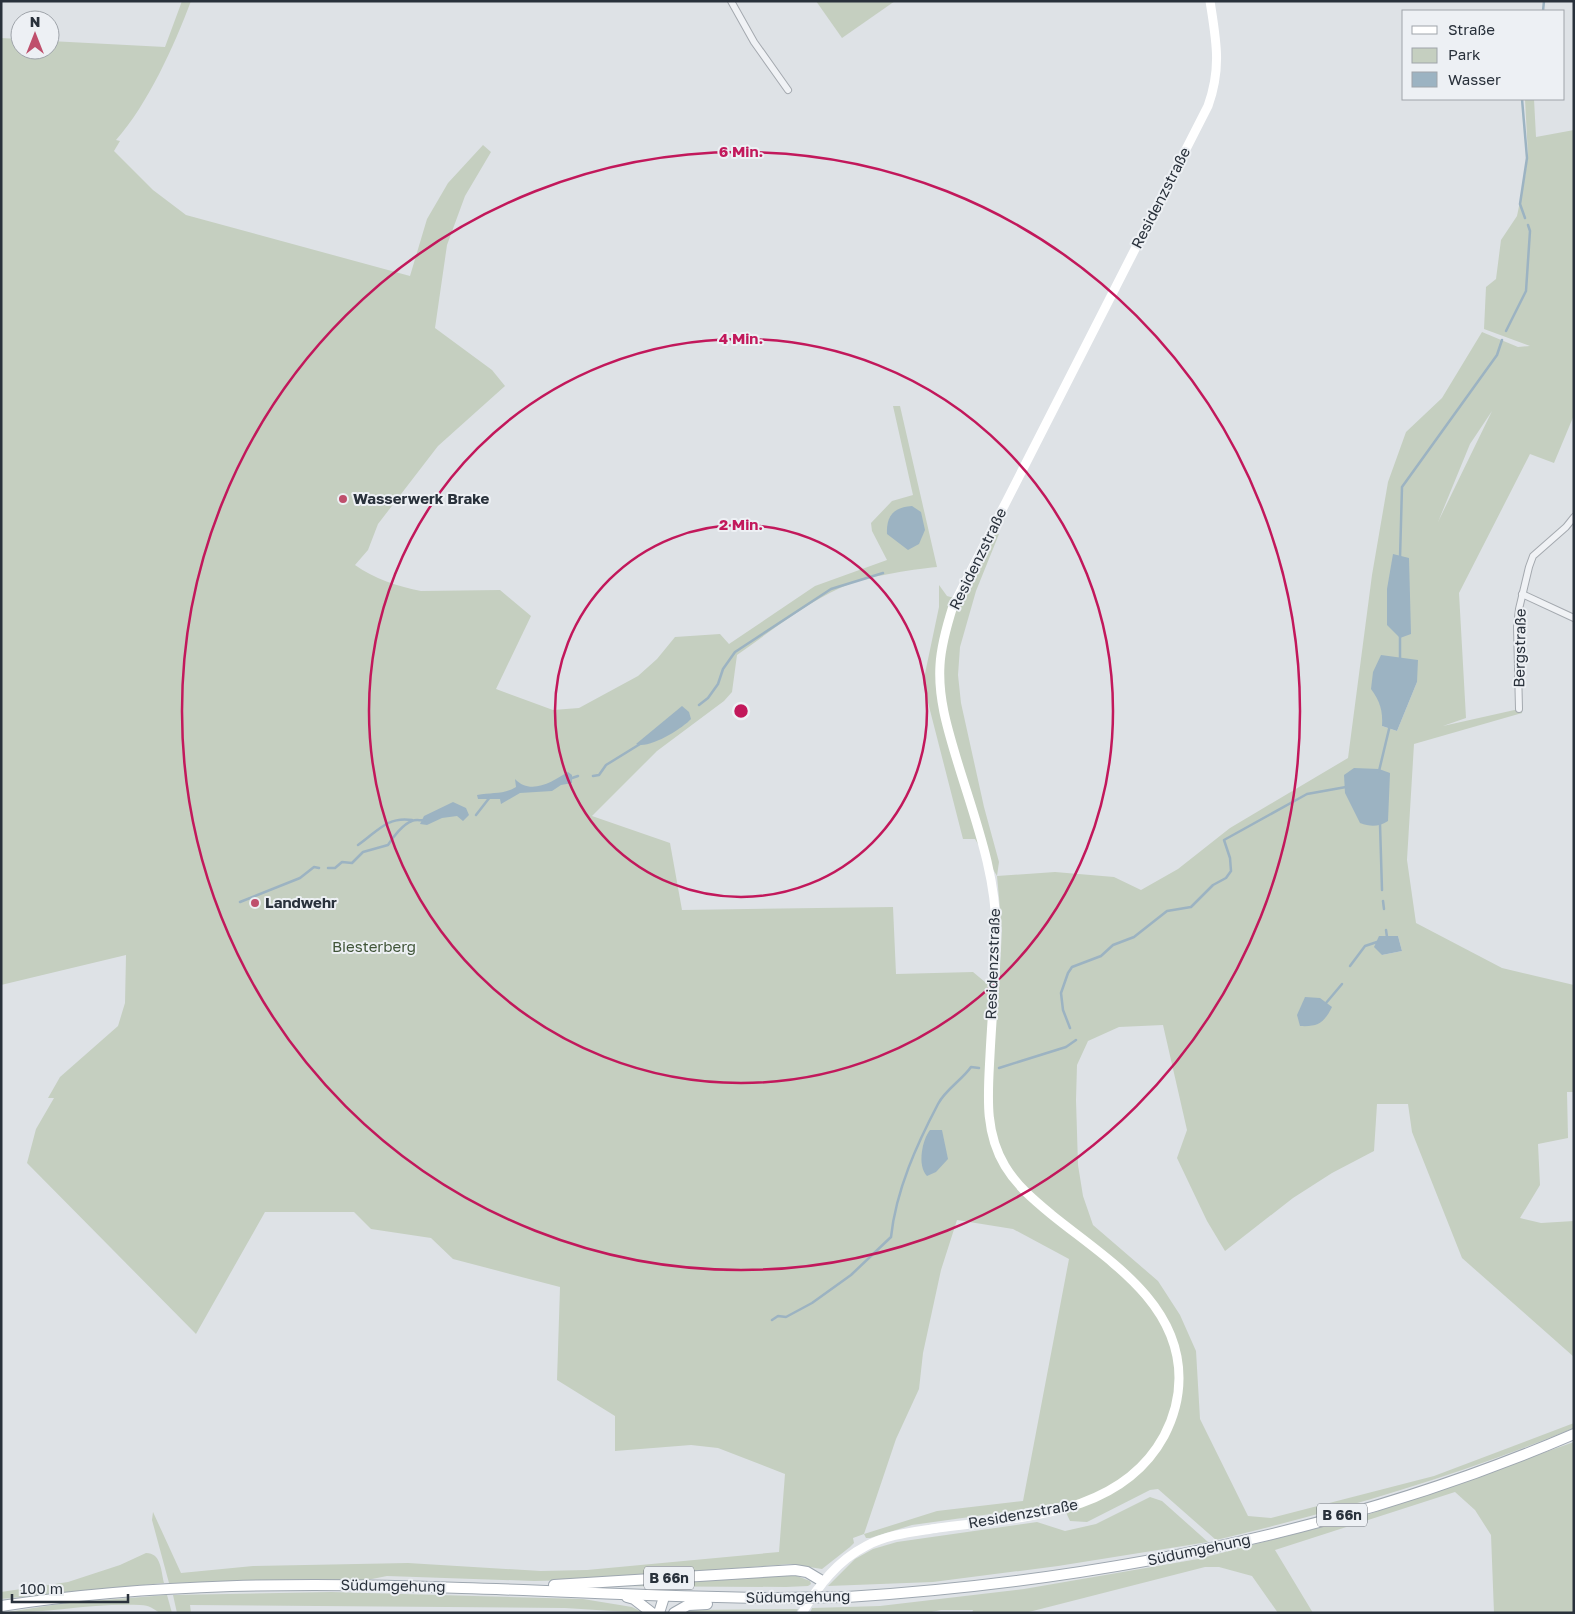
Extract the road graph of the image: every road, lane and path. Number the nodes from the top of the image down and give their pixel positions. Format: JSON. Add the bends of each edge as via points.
{"nodes":[{"id":1,"x":731,"y":1,"type":"edge"},
{"id":2,"x":1210,"y":1,"type":"edge"},
{"id":3,"x":788,"y":90,"type":"dead end"},
{"id":4,"x":1574,"y":517,"type":"edge"},
{"id":5,"x":1522,"y":594,"type":"junction"},
{"id":6,"x":1574,"y":618,"type":"edge"},
{"id":7,"x":1519,"y":708,"type":"dead end"},
{"id":8,"x":1574,"y":1434,"type":"edge"},
{"id":9,"x":822,"y":1581,"type":"junction"},
{"id":10,"x":513,"y":1590,"type":"junction"},
{"id":11,"x":614,"y":1594,"type":"junction"},
{"id":12,"x":664,"y":1597,"type":"junction"},
{"id":13,"x":737,"y":1598,"type":"junction"},
{"id":14,"x":1,"y":1606,"type":"edge"},
{"id":15,"x":652,"y":1613,"type":"edge"},
{"id":16,"x":659,"y":1613,"type":"edge"},
{"id":17,"x":674,"y":1613,"type":"edge"},
{"id":18,"x":802,"y":1613,"type":"edge"}],
"edges":[{"from":1,"to":3,"type":"street","via":[[754,42]]},
{"from":2,"to":9,"type":"main road","name":"Residenzstraße","via":[[1218,73],[1208,106],[953,606],[942,642],[940,662],[946,723],[996,902],[987,1100],[997,1152],[1014,1181],[1032,1199],[1135,1282],[1153,1302],[1173,1339],[1179,1362],[1179,1397],[1154,1453],[1101,1497],[1074,1507],[889,1537],[856,1552]]},
{"from":4,"to":5,"type":"street","name":"Bergstraße","via":[[1533,556]]},
{"from":5,"to":6,"type":"street"},
{"from":5,"to":7,"type":"street","name":"Bergstraße","via":[[1517,627]]},
{"from":8,"to":13,"type":"main road","name":"Südumgehung","number":"B 66n","bridge":true,"via":[[1429,1489],[1255,1539],[1197,1552],[1033,1580],[848,1597]]},
{"from":9,"to":10,"type":"main road","number":"B 66n","via":[[807,1572],[794,1570]]},
{"from":9,"to":18,"type":"main road","name":"Residenzstraße"},
{"from":10,"to":11,"type":"main road","name":"Südumgehung","number":"B 66n"},
{"from":10,"to":14,"type":"main road","name":"Südumgehung","number":"B 66n","via":[[366,1586],[203,1588],[101,1594]]},
{"from":11,"to":12,"type":"main road","name":"Südumgehung","number":"B 66n"},
{"from":11,"to":15,"type":"main road","number":"B 66n","via":[[634,1599]]},
{"from":12,"to":13,"type":"main road","name":"Südumgehung","number":"B 66n"},
{"from":12,"to":16,"type":"main road","number":"B 66n"},
{"from":13,"to":17,"type":"main road","number":"B 66n","via":[[688,1605]]}]}
